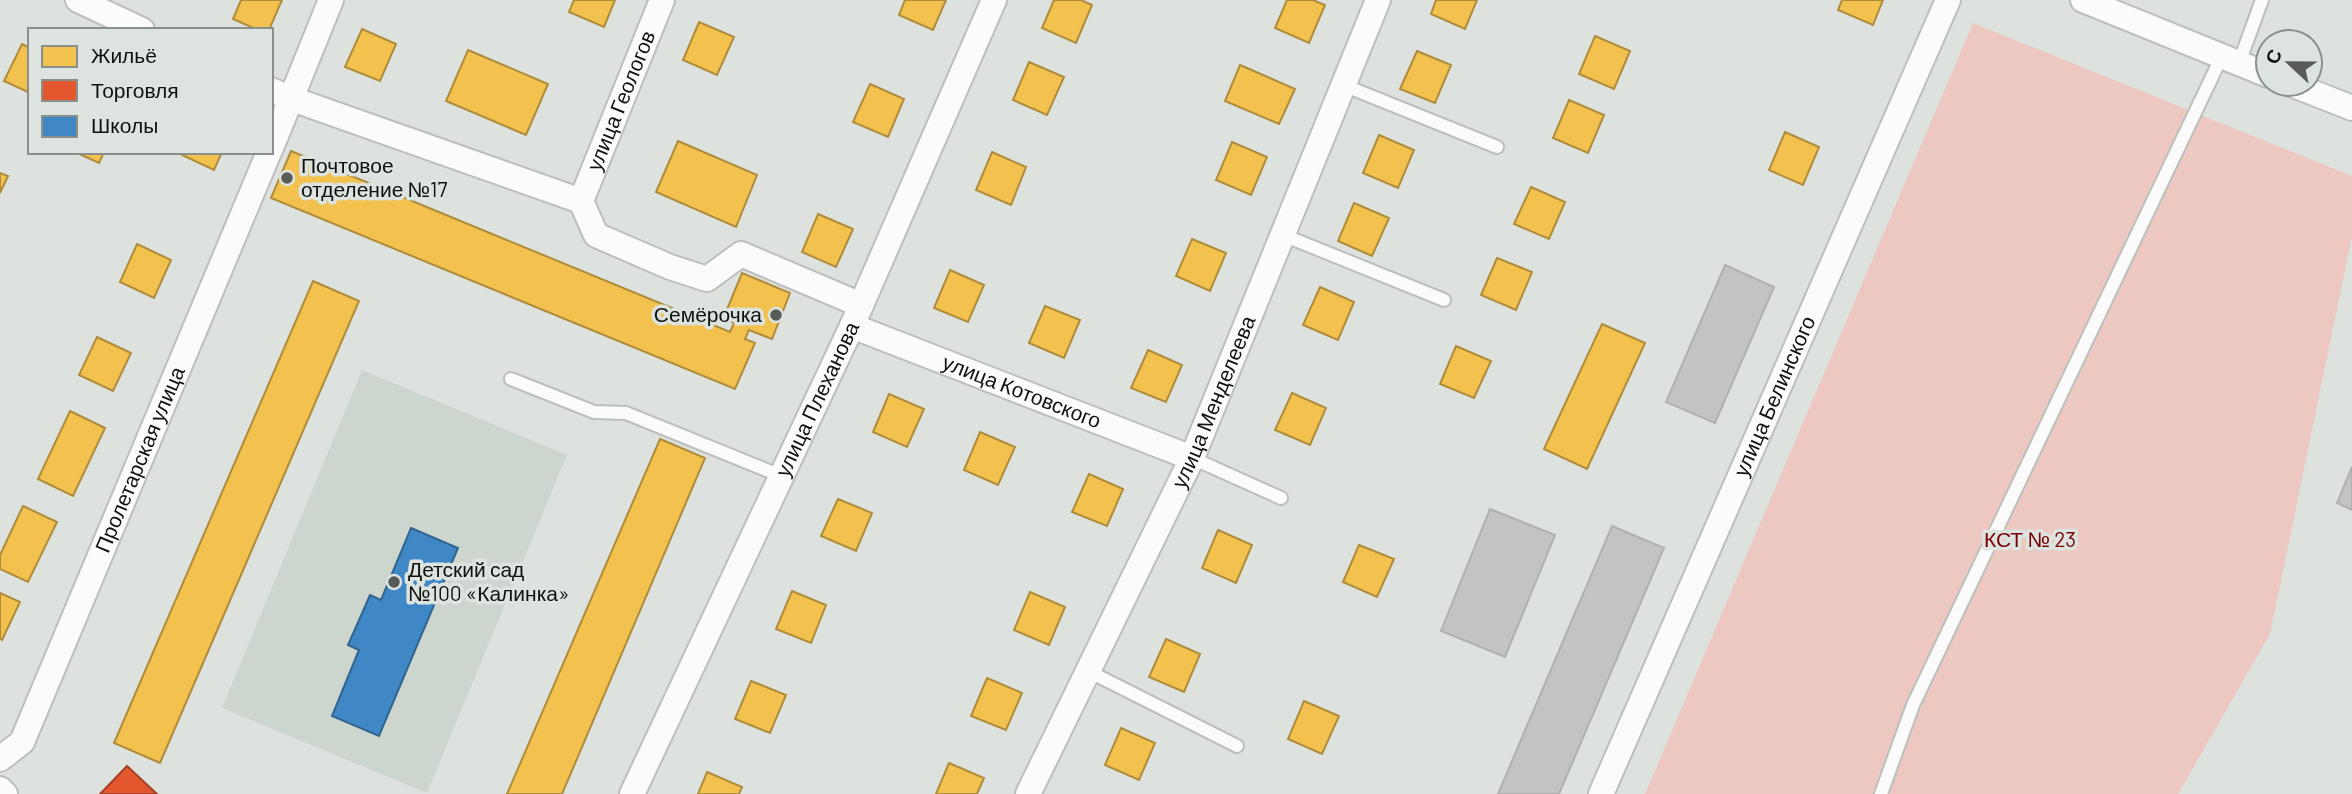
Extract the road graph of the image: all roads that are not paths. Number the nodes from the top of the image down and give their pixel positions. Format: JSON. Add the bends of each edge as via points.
{"nodes":[{"id":1,"x":78,"y":0,"type":"edge"},
{"id":2,"x":331,"y":0,"type":"edge"},
{"id":3,"x":663,"y":0,"type":"edge"},
{"id":4,"x":993,"y":0,"type":"edge"},
{"id":5,"x":1378,"y":0,"type":"edge"},
{"id":6,"x":1948,"y":0,"type":"edge"},
{"id":7,"x":2083,"y":0,"type":"edge"},
{"id":8,"x":2262,"y":0,"type":"edge"},
{"id":9,"x":138,"y":28,"type":"edge"},
{"id":10,"x":2230,"y":60,"type":"junction"},
{"id":11,"x":2254,"y":69,"type":"edge"},
{"id":12,"x":1343,"y":85,"type":"junction"},
{"id":13,"x":281,"y":94,"type":"edge"},
{"id":14,"x":2324,"y":97,"type":"edge"},
{"id":15,"x":2352,"y":108,"type":"edge"},
{"id":16,"x":273,"y":135,"type":"edge"},
{"id":17,"x":1497,"y":147,"type":"dead end"},
{"id":18,"x":268,"y":154,"type":"edge"},
{"id":19,"x":581,"y":201,"type":"junction"},
{"id":20,"x":1283,"y":235,"type":"junction"},
{"id":21,"x":1444,"y":300,"type":"dead end"},
{"id":22,"x":856,"y":315,"type":"junction"},
{"id":23,"x":511,"y":379,"type":"dead end"},
{"id":24,"x":1192,"y":458,"type":"junction"},
{"id":25,"x":781,"y":477,"type":"junction"},
{"id":26,"x":1281,"y":498,"type":"dead end"},
{"id":27,"x":1088,"y":670,"type":"junction"},
{"id":28,"x":1237,"y":746,"type":"dead end"},
{"id":29,"x":0,"y":759,"type":"edge"},
{"id":30,"x":0,"y":789,"type":"edge"},
{"id":31,"x":5,"y":794,"type":"edge"},
{"id":32,"x":632,"y":794,"type":"edge"},
{"id":33,"x":1028,"y":794,"type":"edge"},
{"id":34,"x":1601,"y":794,"type":"edge"},
{"id":35,"x":1881,"y":794,"type":"edge"}],
"edges":[{"from":1,"to":9,"type":"street"},
{"from":2,"to":13,"type":"street","name":"Пролетарская улица"},
{"from":3,"to":19,"type":"street","name":"улица Геологов"},
{"from":4,"to":22,"type":"street","name":"улица Плеханова"},
{"from":5,"to":12,"type":"street","name":"улица Менделеева"},
{"from":6,"to":34,"type":"street","name":"улица Белинского"},
{"from":7,"to":10,"type":"street"},
{"from":8,"to":10,"type":"lane"},
{"from":10,"to":11,"type":"street"},
{"from":10,"to":35,"type":"lane","via":[[1913,705]]},
{"from":12,"to":17,"type":"lane"},
{"from":12,"to":20,"type":"street","name":"улица Менделеева"},
{"from":13,"to":16,"type":"street","name":"Пролетарская улица"},
{"from":13,"to":19,"type":"street"},
{"from":14,"to":15,"type":"street"},
{"from":18,"to":29,"type":"street","name":"Пролетарская улица","via":[[22,742]]},
{"from":19,"to":22,"type":"street","name":"улица Котовского","via":[[596,234],[670,267],[707,279],[741,254]]},
{"from":20,"to":21,"type":"lane"},
{"from":20,"to":24,"type":"street","name":"улица Менделеева"},
{"from":22,"to":24,"type":"street","name":"улица Котовского"},
{"from":22,"to":25,"type":"street","name":"улица Плеханова"},
{"from":23,"to":25,"type":"lane","via":[[594,412],[626,413]]},
{"from":24,"to":26,"type":"lane"},
{"from":24,"to":27,"type":"street","name":"улица Менделеева"},
{"from":25,"to":32,"type":"street","name":"улица Плеханова"},
{"from":27,"to":28,"type":"lane"},
{"from":27,"to":33,"type":"street","name":"улица Менделеева"},
{"from":30,"to":31,"type":"street"}]}
